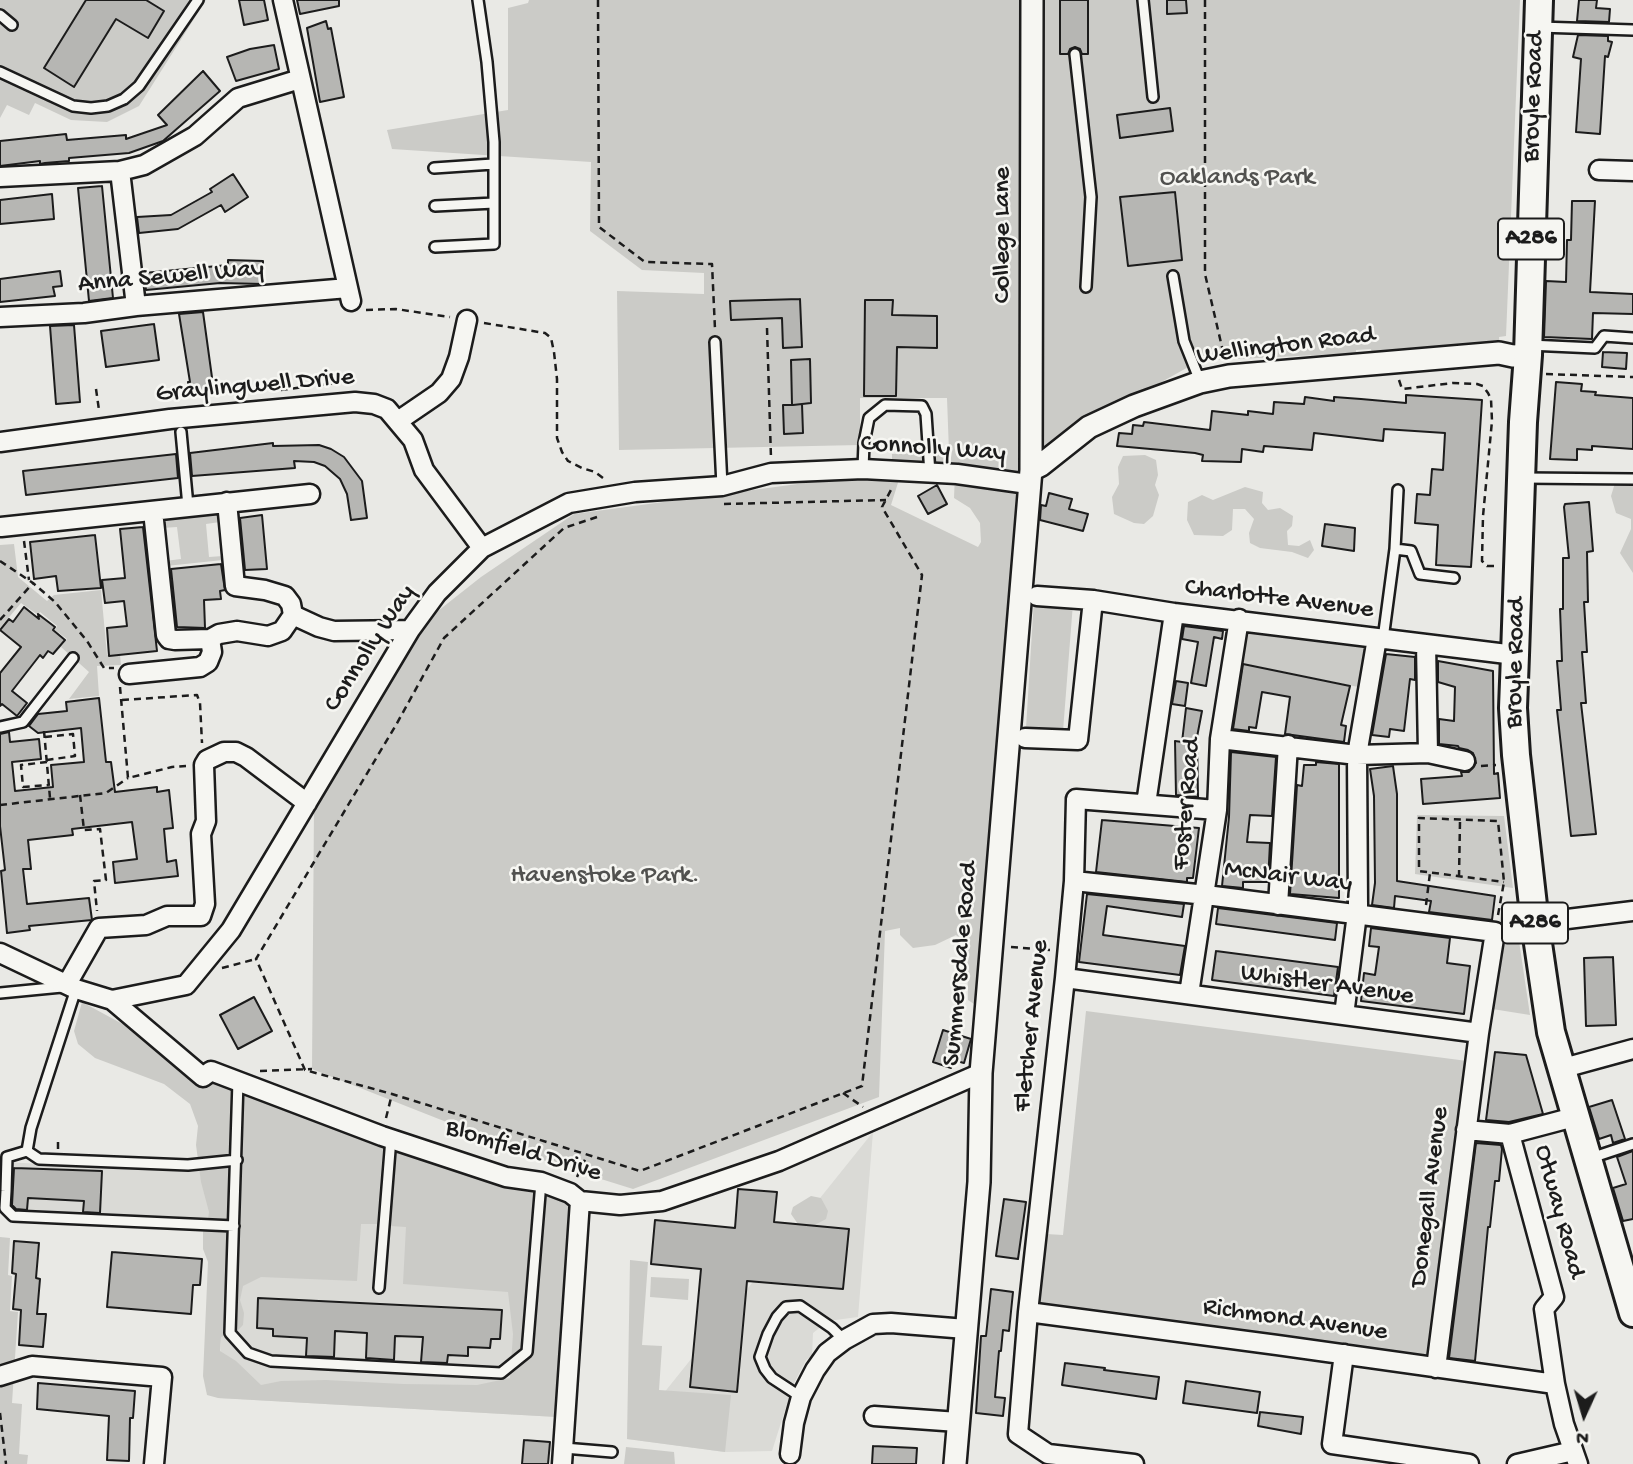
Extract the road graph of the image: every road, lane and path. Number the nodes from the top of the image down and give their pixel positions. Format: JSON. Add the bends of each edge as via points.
{"nodes":[{"id":1,"x":198,"y":0,"type":"edge"},
{"id":2,"x":283,"y":0,"type":"edge"},
{"id":3,"x":478,"y":0,"type":"edge"},
{"id":4,"x":598,"y":0,"type":"edge"},
{"id":5,"x":1032,"y":0,"type":"edge"},
{"id":6,"x":1143,"y":0,"type":"edge"},
{"id":7,"x":1205,"y":0,"type":"edge"},
{"id":8,"x":1539,"y":0,"type":"edge"},
{"id":9,"x":0,"y":15,"type":"edge"},
{"id":10,"x":12,"y":25,"type":"dead end"},
{"id":11,"x":1537,"y":27,"type":"junction"},
{"id":12,"x":1633,"y":30,"type":"edge"},
{"id":13,"x":1075,"y":54,"type":"dead end"},
{"id":14,"x":0,"y":72,"type":"edge"},
{"id":15,"x":300,"y":79,"type":"junction"},
{"id":16,"x":1153,"y":97,"type":"dead end"},
{"id":17,"x":494,"y":164,"type":"junction"},
{"id":18,"x":434,"y":168,"type":"dead end"},
{"id":19,"x":1600,"y":170,"type":"dead end"},
{"id":20,"x":120,"y":171,"type":"junction"},
{"id":21,"x":1633,"y":172,"type":"edge"},
{"id":22,"x":0,"y":177,"type":"edge"},
{"id":23,"x":494,"y":203,"type":"junction"},
{"id":24,"x":435,"y":206,"type":"dead end"},
{"id":25,"x":435,"y":247,"type":"dead end"},
{"id":26,"x":1173,"y":276,"type":"dead end"},
{"id":27,"x":1086,"y":287,"type":"dead end"},
{"id":28,"x":349,"y":295,"type":"junction"},
{"id":29,"x":136,"y":306,"type":"junction"},
{"id":30,"x":0,"y":317,"type":"edge"},
{"id":31,"x":467,"y":320,"type":"junction"},
{"id":32,"x":767,"y":328,"type":"dead end"},
{"id":33,"x":1633,"y":338,"type":"edge"},
{"id":34,"x":715,"y":342,"type":"joint"},
{"id":35,"x":1527,"y":358,"type":"junction"},
{"id":36,"x":1396,"y":362,"type":"junction"},
{"id":37,"x":1228,"y":376,"type":"junction"},
{"id":38,"x":1633,"y":377,"type":"edge"},
{"id":39,"x":1200,"y":382,"type":"junction"},
{"id":40,"x":96,"y":389,"type":"dead end"},
{"id":41,"x":100,"y":414,"type":"dead end"},
{"id":42,"x":398,"y":421,"type":"junction"},
{"id":43,"x":181,"y":432,"type":"dead end"},
{"id":44,"x":0,"y":442,"type":"edge"},
{"id":45,"x":863,"y":469,"type":"junction"},
{"id":46,"x":902,"y":470,"type":"junction"},
{"id":47,"x":771,"y":473,"type":"junction"},
{"id":48,"x":930,"y":474,"type":"junction"},
{"id":49,"x":1030,"y":477,"type":"junction"},
{"id":50,"x":1521,"y":478,"type":"junction"},
{"id":51,"x":1633,"y":480,"type":"edge"},
{"id":52,"x":722,"y":486,"type":"junction"},
{"id":53,"x":1398,"y":490,"type":"dead end"},
{"id":54,"x":310,"y":494,"type":"dead end"},
{"id":55,"x":604,"y":497,"type":"junction"},
{"id":56,"x":886,"y":500,"type":"junction"},
{"id":57,"x":227,"y":502,"type":"junction"},
{"id":58,"x":714,"y":504,"type":"dead end"},
{"id":59,"x":188,"y":506,"type":"junction"},
{"id":60,"x":153,"y":511,"type":"junction"},
{"id":61,"x":600,"y":516,"type":"dead end"},
{"id":62,"x":1,"y":527,"type":"edge"},
{"id":63,"x":27,"y":536,"type":"dead end"},
{"id":64,"x":481,"y":548,"type":"junction"},
{"id":65,"x":1395,"y":550,"type":"junction"},
{"id":66,"x":0,"y":561,"type":"edge"},
{"id":67,"x":1518,"y":568,"type":"junction"},
{"id":68,"x":1454,"y":578,"type":"dead end"},
{"id":69,"x":29,"y":580,"type":"junction"},
{"id":70,"x":33,"y":583,"type":"junction"},
{"id":71,"x":1037,"y":596,"type":"dead end"},
{"id":72,"x":1093,"y":600,"type":"junction"},
{"id":73,"x":1174,"y":613,"type":"junction"},
{"id":74,"x":293,"y":615,"type":"junction"},
{"id":75,"x":1239,"y":619,"type":"junction"},
{"id":76,"x":0,"y":620,"type":"edge"},
{"id":77,"x":410,"y":630,"type":"junction"},
{"id":78,"x":1380,"y":638,"type":"junction"},
{"id":79,"x":211,"y":639,"type":"junction"},
{"id":80,"x":1426,"y":644,"type":"junction"},
{"id":81,"x":1515,"y":655,"type":"junction"},
{"id":82,"x":73,"y":658,"type":"dead end"},
{"id":83,"x":123,"y":679,"type":"junction"},
{"id":84,"x":121,"y":700,"type":"junction"},
{"id":85,"x":0,"y":727,"type":"edge"},
{"id":86,"x":44,"y":731,"type":"dead end"},
{"id":87,"x":45,"y":737,"type":"junction"},
{"id":88,"x":1025,"y":737,"type":"dead end"},
{"id":89,"x":1220,"y":739,"type":"junction"},
{"id":90,"x":1288,"y":745,"type":"junction"},
{"id":91,"x":1428,"y":753,"type":"junction"},
{"id":92,"x":1356,"y":755,"type":"junction"},
{"id":93,"x":47,"y":761,"type":"junction"},
{"id":94,"x":1465,"y":761,"type":"joint"},
{"id":95,"x":1518,"y":764,"type":"junction"},
{"id":96,"x":199,"y":765,"type":"junction"},
{"id":97,"x":128,"y":778,"type":"junction"},
{"id":98,"x":49,"y":785,"type":"junction"},
{"id":99,"x":80,"y":795,"type":"junction"},
{"id":100,"x":50,"y":798,"type":"junction"},
{"id":101,"x":307,"y":803,"type":"junction"},
{"id":102,"x":0,"y":804,"type":"edge"},
{"id":103,"x":1146,"y":804,"type":"junction"},
{"id":104,"x":1217,"y":810,"type":"junction"},
{"id":105,"x":1460,"y":819,"type":"junction"},
{"id":106,"x":1431,"y":873,"type":"junction"},
{"id":107,"x":1458,"y":877,"type":"junction"},
{"id":108,"x":1074,"y":881,"type":"junction"},
{"id":109,"x":1504,"y":882,"type":"junction"},
{"id":110,"x":1206,"y":895,"type":"junction"},
{"id":111,"x":1278,"y":905,"type":"junction"},
{"id":112,"x":1633,"y":911,"type":"edge"},
{"id":113,"x":1357,"y":913,"type":"junction"},
{"id":114,"x":1424,"y":922,"type":"junction"},
{"id":115,"x":1535,"y":923,"type":"junction"},
{"id":116,"x":99,"y":929,"type":"junction"},
{"id":117,"x":1495,"y":932,"type":"junction"},
{"id":118,"x":993,"y":945,"type":"junction"},
{"id":119,"x":1067,"y":952,"type":"junction"},
{"id":120,"x":0,"y":953,"type":"edge"},
{"id":121,"x":1065,"y":978,"type":"junction"},
{"id":122,"x":71,"y":987,"type":"junction"},
{"id":123,"x":0,"y":993,"type":"edge"},
{"id":124,"x":1189,"y":994,"type":"junction"},
{"id":125,"x":112,"y":1000,"type":"junction"},
{"id":126,"x":1343,"y":1015,"type":"junction"},
{"id":127,"x":1479,"y":1033,"type":"junction"},
{"id":128,"x":1633,"y":1049,"type":"edge"},
{"id":129,"x":1560,"y":1069,"type":"junction"},
{"id":130,"x":981,"y":1073,"type":"junction"},
{"id":131,"x":238,"y":1081,"type":"junction"},
{"id":132,"x":392,"y":1094,"type":"junction"},
{"id":133,"x":1574,"y":1117,"type":"junction"},
{"id":134,"x":1466,"y":1130,"type":"junction"},
{"id":135,"x":1510,"y":1134,"type":"junction"},
{"id":136,"x":386,"y":1137,"type":"junction"},
{"id":137,"x":1633,"y":1144,"type":"edge"},
{"id":138,"x":27,"y":1151,"type":"junction"},
{"id":139,"x":587,"y":1154,"type":"junction"},
{"id":140,"x":237,"y":1160,"type":"junction"},
{"id":141,"x":1587,"y":1160,"type":"junction"},
{"id":142,"x":541,"y":1182,"type":"junction"},
{"id":143,"x":575,"y":1197,"type":"junction"},
{"id":144,"x":234,"y":1226,"type":"junction"},
{"id":145,"x":1629,"y":1284,"type":"edge"},
{"id":146,"x":379,"y":1288,"type":"dead end"},
{"id":147,"x":1028,"y":1312,"type":"junction"},
{"id":148,"x":1633,"y":1313,"type":"edge"},
{"id":149,"x":966,"y":1329,"type":"junction"},
{"id":150,"x":844,"y":1340,"type":"junction"},
{"id":151,"x":1344,"y":1354,"type":"junction"},
{"id":152,"x":1436,"y":1368,"type":"junction"},
{"id":153,"x":0,"y":1376,"type":"edge"},
{"id":154,"x":1555,"y":1384,"type":"junction"},
{"id":155,"x":801,"y":1397,"type":"junction"},
{"id":156,"x":0,"y":1413,"type":"edge"},
{"id":157,"x":874,"y":1416,"type":"dead end"},
{"id":158,"x":958,"y":1422,"type":"junction"},
{"id":159,"x":612,"y":1452,"type":"dead end"},
{"id":160,"x":790,"y":1454,"type":"dead end"},
{"id":161,"x":563,"y":1456,"type":"edge"},
{"id":162,"x":1576,"y":1458,"type":"edge"},
{"id":163,"x":1048,"y":1459,"type":"edge"},
{"id":164,"x":1114,"y":1463,"type":"edge"},
{"id":165,"x":6,"y":1464,"type":"edge"},
{"id":166,"x":155,"y":1464,"type":"edge"},
{"id":167,"x":955,"y":1464,"type":"edge"},
{"id":168,"x":1134,"y":1464,"type":"edge"},
{"id":169,"x":1469,"y":1464,"type":"edge"},
{"id":170,"x":1517,"y":1464,"type":"edge"}],
"edges":[{"from":1,"to":14,"type":"lane","via":[[139,86],[108,106],[73,106]]},
{"from":2,"to":15,"type":"street"},
{"from":3,"to":17,"type":"lane"},
{"from":4,"to":34,"type":"path","via":[[599,227],[645,262],[712,264]]},
{"from":5,"to":49,"type":"street","name":"College Lane"},
{"from":6,"to":16,"type":"lane"},
{"from":7,"to":37,"type":"path","via":[[1205,274]]},
{"from":8,"to":11,"type":"main road","name":"Broyle Road","number":"A286"},
{"from":9,"to":10,"type":"lane"},
{"from":11,"to":12,"type":"lane"},
{"from":11,"to":35,"type":"main road","name":"Broyle Road","number":"A286"},
{"from":13,"to":27,"type":"lane","via":[[1091,197]]},
{"from":15,"to":20,"type":"street","via":[[238,98],[195,136],[144,165]]},
{"from":15,"to":28,"type":"street"},
{"from":17,"to":18,"type":"lane"},
{"from":17,"to":23,"type":"lane"},
{"from":19,"to":21,"type":"street"},
{"from":20,"to":22,"type":"street"},
{"from":20,"to":29,"type":"street"},
{"from":23,"to":24,"type":"lane"},
{"from":23,"to":25,"type":"lane","via":[[494,244]]},
{"from":26,"to":39,"type":"lane","via":[[1184,341]]},
{"from":28,"to":29,"type":"street","name":"Anna Sewell Way"},
{"from":28,"to":31,"type":"path","via":[[355,310],[396,309]]},
{"from":29,"to":30,"type":"street","name":"Anna Sewell Way"},
{"from":31,"to":42,"type":"street","via":[[451,379],[439,393]]},
{"from":31,"to":55,"type":"path","via":[[545,333],[551,338],[557,438],[568,461],[603,478]]},
{"from":32,"to":47,"type":"path"},
{"from":33,"to":35,"type":"lane","via":[[1604,336],[1595,348]]},
{"from":34,"to":52,"type":"lane"},
{"from":35,"to":36,"type":"street","name":"Wellington Road","via":[[1499,353]]},
{"from":35,"to":38,"type":"path"},
{"from":35,"to":50,"type":"main road","name":"Broyle Road","number":"A286"},
{"from":36,"to":37,"type":"street","name":"Wellington Road"},
{"from":36,"to":67,"type":"path","via":[[1402,389],[1478,384],[1488,393],[1492,421],[1482,561],[1487,566]]},
{"from":37,"to":39,"type":"street","name":"Wellington Road"},
{"from":39,"to":49,"type":"street","name":"Wellington Road","via":[[1089,427]]},
{"from":40,"to":41,"type":"path"},
{"from":42,"to":44,"type":"street","name":"Graylingwell Drive","via":[[374,404],[355,402],[170,419]]},
{"from":42,"to":64,"type":"street","name":"Graylingwell Drive","via":[[413,440],[424,470]]},
{"from":43,"to":59,"type":"lane"},
{"from":45,"to":46,"type":"street","name":"Connolly Way"},
{"from":45,"to":47,"type":"street","name":"Connolly Way"},
{"from":45,"to":48,"type":"lane","via":[[869,418],[885,405],[922,406]]},
{"from":46,"to":48,"type":"street","name":"Connolly Way"},
{"from":46,"to":56,"type":"path"},
{"from":47,"to":52,"type":"street","name":"Connolly Way"},
{"from":48,"to":49,"type":"street","name":"Connolly Way"},
{"from":49,"to":118,"type":"street","name":"Summersdale Road"},
{"from":50,"to":51,"type":"lane"},
{"from":50,"to":67,"type":"main road","name":"Broyle Road","number":"A286"},
{"from":52,"to":55,"type":"street","name":"Connolly Way"},
{"from":53,"to":65,"type":"lane"},
{"from":54,"to":57,"type":"street"},
{"from":55,"to":64,"type":"street","name":"Connolly Way","via":[[569,503]]},
{"from":56,"to":58,"type":"path"},
{"from":56,"to":139,"type":"path","via":[[882,507],[922,575],[862,1086],[639,1171]]},
{"from":57,"to":59,"type":"street"},
{"from":57,"to":74,"type":"street","via":[[236,593],[265,590],[285,596]]},
{"from":59,"to":60,"type":"street"},
{"from":60,"to":62,"type":"street"},
{"from":60,"to":79,"type":"street","via":[[166,635],[175,640]]},
{"from":61,"to":132,"type":"path","via":[[564,528],[444,638],[256,959],[305,1070]]},
{"from":63,"to":69,"type":"path"},
{"from":64,"to":77,"type":"street","name":"Connolly Way"},
{"from":65,"to":68,"type":"lane","via":[[1411,551],[1420,573]]},
{"from":65,"to":78,"type":"lane"},
{"from":66,"to":69,"type":"path"},
{"from":67,"to":81,"type":"main road","name":"Broyle Road","number":"A286"},
{"from":69,"to":70,"type":"path"},
{"from":70,"to":76,"type":"path"},
{"from":70,"to":83,"type":"path","via":[[55,602],[104,668],[114,668]]},
{"from":71,"to":72,"type":"street","name":"Charlotte Avenue"},
{"from":72,"to":73,"type":"street","name":"Charlotte Avenue"},
{"from":72,"to":88,"type":"street","via":[[1078,740]]},
{"from":73,"to":75,"type":"street","name":"Charlotte Avenue"},
{"from":73,"to":103,"type":"street"},
{"from":74,"to":77,"type":"street","via":[[334,631]]},
{"from":74,"to":79,"type":"street","via":[[282,631],[268,636],[237,631]]},
{"from":75,"to":78,"type":"street","name":"Charlotte Avenue"},
{"from":75,"to":89,"type":"street","name":"Foster Road"},
{"from":77,"to":101,"type":"street","name":"Connolly Way"},
{"from":78,"to":80,"type":"street","name":"Charlotte Avenue"},
{"from":78,"to":92,"type":"street"},
{"from":79,"to":83,"type":"street","via":[[212,652],[200,667]]},
{"from":80,"to":81,"type":"street","name":"Charlotte Avenue"},
{"from":80,"to":91,"type":"street"},
{"from":81,"to":95,"type":"main road","name":"Broyle Road","number":"A286"},
{"from":82,"to":85,"type":"lane","via":[[23,722]]},
{"from":83,"to":84,"type":"path"},
{"from":84,"to":96,"type":"path","via":[[197,695],[202,740]]},
{"from":84,"to":97,"type":"path"},
{"from":86,"to":87,"type":"path"},
{"from":87,"to":93,"type":"path"},
{"from":87,"to":93,"type":"path","via":[[73,734],[75,756]]},
{"from":89,"to":90,"type":"street"},
{"from":89,"to":104,"type":"street","name":"Foster Road"},
{"from":90,"to":92,"type":"street"},
{"from":90,"to":111,"type":"street"},
{"from":91,"to":92,"type":"street"},
{"from":91,"to":94,"type":"street"},
{"from":92,"to":113,"type":"street"},
{"from":93,"to":98,"type":"path"},
{"from":93,"to":98,"type":"path","via":[[21,765],[23,787]]},
{"from":94,"to":95,"type":"path","via":[[1481,766]]},
{"from":95,"to":115,"type":"main road","name":"Broyle Road","number":"A286"},
{"from":96,"to":97,"type":"path"},
{"from":96,"to":101,"type":"street","via":[[214,755],[236,752]]},
{"from":96,"to":116,"type":"street","via":[[206,821],[201,834],[205,904],[201,916],[167,916],[146,925]]},
{"from":97,"to":99,"type":"path","via":[[106,793]]},
{"from":98,"to":100,"type":"path"},
{"from":99,"to":100,"type":"path"},
{"from":99,"to":116,"type":"path","via":[[84,830],[100,829],[106,880],[94,881]]},
{"from":100,"to":102,"type":"path"},
{"from":101,"to":125,"type":"street","name":"Connolly Way","via":[[232,930],[186,985]]},
{"from":103,"to":104,"type":"street"},
{"from":103,"to":108,"type":"street","name":"Fletcher Avenue","via":[[1076,799]]},
{"from":104,"to":110,"type":"street","name":"Foster Road"},
{"from":105,"to":106,"type":"path","via":[[1419,818],[1419,871]]},
{"from":105,"to":107,"type":"path"},
{"from":105,"to":109,"type":"path","via":[[1498,821]]},
{"from":106,"to":107,"type":"path"},
{"from":106,"to":114,"type":"path"},
{"from":107,"to":109,"type":"path"},
{"from":108,"to":110,"type":"street","name":"McNair Way"},
{"from":108,"to":119,"type":"street","name":"Fletcher Avenue"},
{"from":109,"to":117,"type":"path"},
{"from":110,"to":111,"type":"street","name":"McNair Way"},
{"from":110,"to":124,"type":"street","name":"Foster Road"},
{"from":111,"to":113,"type":"street","name":"McNair Way"},
{"from":112,"to":115,"type":"street"},
{"from":113,"to":114,"type":"street","name":"McNair Way"},
{"from":113,"to":126,"type":"street"},
{"from":114,"to":117,"type":"street","name":"McNair Way"},
{"from":115,"to":129,"type":"main road","name":"Broyle Road","number":"A286"},
{"from":116,"to":122,"type":"street"},
{"from":117,"to":127,"type":"street"},
{"from":118,"to":119,"type":"path"},
{"from":118,"to":130,"type":"street","name":"Summersdale Road"},
{"from":119,"to":121,"type":"street","name":"Fletcher Avenue"},
{"from":120,"to":122,"type":"street","name":"Connolly Way"},
{"from":121,"to":124,"type":"street","name":"Whistler Avenue"},
{"from":121,"to":147,"type":"street","name":"Fletcher Avenue"},
{"from":122,"to":123,"type":"lane"},
{"from":122,"to":125,"type":"street","name":"Connolly Way"},
{"from":122,"to":138,"type":"lane"},
{"from":124,"to":126,"type":"street","name":"Whistler Avenue"},
{"from":125,"to":131,"type":"street","name":"Blomfield Drive","via":[[203,1077],[211,1071]]},
{"from":126,"to":127,"type":"street","name":"Whistler Avenue"},
{"from":127,"to":134,"type":"street","name":"Donegall Avenue"},
{"from":128,"to":129,"type":"street"},
{"from":129,"to":133,"type":"main road","name":"Broyle Road","number":"A286"},
{"from":130,"to":143,"type":"street","name":"Blomfield Drive","via":[[779,1161],[662,1201],[620,1205]]},
{"from":130,"to":149,"type":"street","name":"Summersdale Road","via":[[979,1182]]},
{"from":131,"to":136,"type":"street","name":"Blomfield Drive"},
{"from":131,"to":140,"type":"lane"},
{"from":132,"to":136,"type":"path"},
{"from":132,"to":139,"type":"path"},
{"from":133,"to":135,"type":"street"},
{"from":133,"to":141,"type":"main road","name":"Broyle Road","number":"A286"},
{"from":134,"to":135,"type":"street"},
{"from":134,"to":152,"type":"street","name":"Donegall Avenue"},
{"from":135,"to":154,"type":"street","name":"Otway Road","via":[[1554,1297],[1544,1309]]},
{"from":136,"to":142,"type":"street","name":"Blomfield Drive","via":[[506,1177]]},
{"from":136,"to":146,"type":"lane"},
{"from":137,"to":141,"type":"lane"},
{"from":138,"to":140,"type":"lane","via":[[39,1159],[188,1165]]},
{"from":138,"to":144,"type":"lane","via":[[7,1157],[5,1208],[13,1216]]},
{"from":139,"to":143,"type":"path"},
{"from":140,"to":144,"type":"lane"},
{"from":141,"to":145,"type":"main road","name":"Broyle Road","number":"A286"},
{"from":142,"to":143,"type":"street","name":"Blomfield Drive"},
{"from":142,"to":144,"type":"lane","via":[[527,1352],[500,1373],[271,1362],[248,1353],[230,1333]]},
{"from":143,"to":161,"type":"street"},
{"from":145,"to":148,"type":"main road","name":"Broyle Road","number":"A286"},
{"from":147,"to":151,"type":"street","name":"Richmond Avenue"},
{"from":147,"to":163,"type":"street","name":"Fletcher Avenue","via":[[1018,1434]]},
{"from":149,"to":150,"type":"street","via":[[873,1324]]},
{"from":149,"to":158,"type":"street","name":"Summersdale Road"},
{"from":150,"to":155,"type":"street","via":[[827,1353]]},
{"from":150,"to":155,"type":"lane","via":[[800,1306],[786,1307],[777,1317],[760,1357],[772,1378]]},
{"from":151,"to":152,"type":"street","name":"Richmond Avenue"},
{"from":151,"to":169,"type":"street","via":[[1332,1444]]},
{"from":152,"to":154,"type":"street","name":"Richmond Avenue"},
{"from":153,"to":166,"type":"street","via":[[32,1366],[162,1377]]},
{"from":154,"to":162,"type":"street","name":"Otway Road"},
{"from":155,"to":160,"type":"street"},
{"from":156,"to":165,"type":"path"},
{"from":157,"to":158,"type":"street"},
{"from":158,"to":167,"type":"street","name":"Summersdale Road"},
{"from":159,"to":161,"type":"lane"},
{"from":162,"to":170,"type":"street"},
{"from":163,"to":164,"type":"street"},
{"from":164,"to":168,"type":"street"}]}
